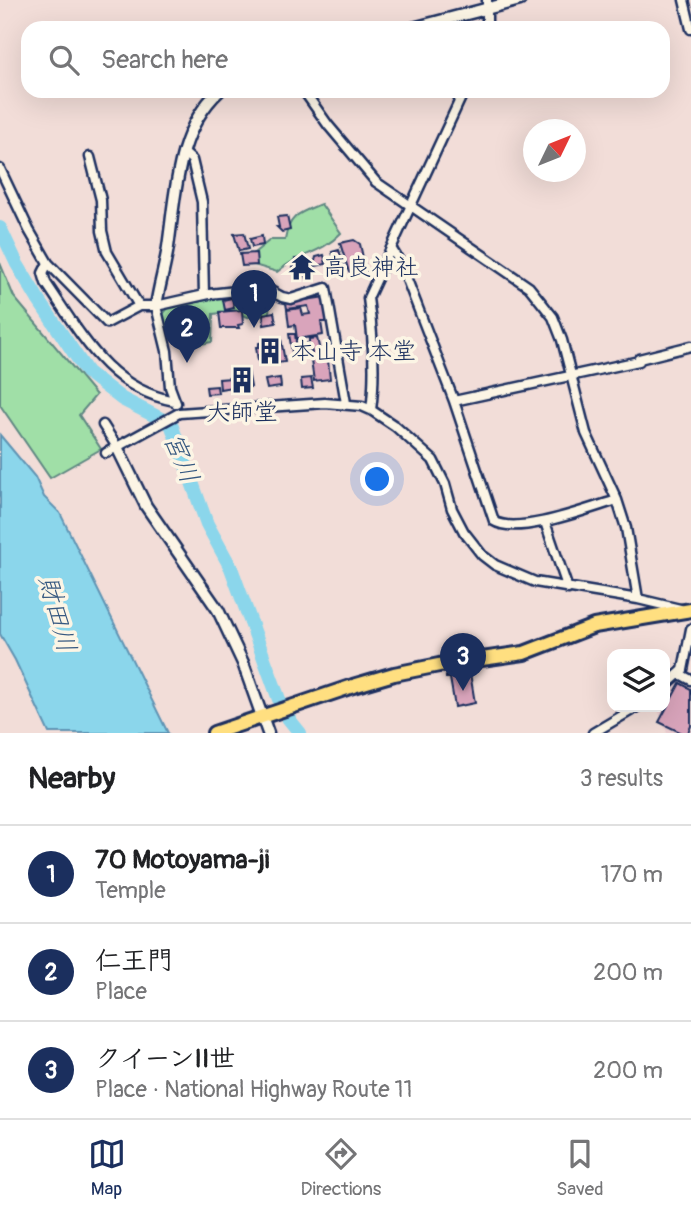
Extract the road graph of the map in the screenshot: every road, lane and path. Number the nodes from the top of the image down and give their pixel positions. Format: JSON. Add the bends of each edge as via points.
{"nodes":[{"id":1,"x":520,"y":0,"type":"edge"},
{"id":2,"x":684,"y":0,"type":"edge"},
{"id":3,"x":488,"y":4,"type":"edge"},
{"id":4,"x":435,"y":21,"type":"edge"},
{"id":5,"x":691,"y":29,"type":"edge"},
{"id":6,"x":213,"y":98,"type":"edge"},
{"id":7,"x":309,"y":98,"type":"edge"},
{"id":8,"x":461,"y":98,"type":"edge"},
{"id":9,"x":183,"y":152,"type":"junction"},
{"id":10,"x":90,"y":157,"type":"dead end"},
{"id":11,"x":0,"y":169,"type":"edge"},
{"id":12,"x":412,"y":206,"type":"junction"},
{"id":13,"x":391,"y":248,"type":"junction"},
{"id":14,"x":48,"y":263,"type":"junction"},
{"id":15,"x":204,"y":295,"type":"junction"},
{"id":16,"x":139,"y":306,"type":"junction"},
{"id":17,"x":156,"y":306,"type":"junction"},
{"id":18,"x":691,"y":346,"type":"edge"},
{"id":19,"x":570,"y":377,"type":"junction"},
{"id":20,"x":175,"y":401,"type":"junction"},
{"id":21,"x":454,"y":401,"type":"junction"},
{"id":22,"x":346,"y":403,"type":"junction"},
{"id":23,"x":371,"y":410,"type":"junction"},
{"id":24,"x":177,"y":414,"type":"junction"},
{"id":25,"x":103,"y":425,"type":"dead end"},
{"id":26,"x":117,"y":447,"type":"junction"},
{"id":27,"x":106,"y":453,"type":"dead end"},
{"id":28,"x":617,"y":500,"type":"junction"},
{"id":29,"x":545,"y":522,"type":"junction"},
{"id":30,"x":568,"y":589,"type":"junction"},
{"id":31,"x":638,"y":599,"type":"junction"},
{"id":32,"x":688,"y":610,"type":"edge"},
{"id":33,"x":691,"y":629,"type":"edge"},
{"id":34,"x":680,"y":674,"type":"junction"},
{"id":35,"x":691,"y":680,"type":"edge"},
{"id":36,"x":670,"y":682,"type":"edge"},
{"id":37,"x":629,"y":712,"type":"edge"},
{"id":38,"x":264,"y":716,"type":"junction"},
{"id":39,"x":214,"y":733,"type":"edge"},
{"id":40,"x":268,"y":733,"type":"edge"},
{"id":41,"x":593,"y":733,"type":"edge"}],
"edges":[{"from":1,"to":3,"type":"street"},
{"from":2,"to":5,"type":"street"},
{"from":3,"to":4,"type":"street"},
{"from":6,"to":9,"type":"street","via":[[196,117]]},
{"from":7,"to":12,"type":"street","via":[[376,182]]},
{"from":8,"to":12,"type":"street"},
{"from":9,"to":15,"type":"street","via":[[192,160],[202,202]]},
{"from":9,"to":17,"type":"street"},
{"from":10,"to":16,"type":"street","via":[[107,251]]},
{"from":11,"to":14,"type":"street"},
{"from":12,"to":13,"type":"street"},
{"from":12,"to":19,"type":"street","via":[[529,287],[553,317]]},
{"from":13,"to":21,"type":"street"},
{"from":13,"to":23,"type":"street","via":[[368,298]]},
{"from":14,"to":16,"type":"street","via":[[107,323]]},
{"from":14,"to":20,"type":"street","via":[[43,273],[46,283],[96,356],[136,388]]},
{"from":15,"to":17,"type":"street"},
{"from":15,"to":22,"type":"street","via":[[265,288],[291,299],[326,288]]},
{"from":16,"to":17,"type":"street"},
{"from":17,"to":20,"type":"street"},
{"from":18,"to":19,"type":"street"},
{"from":19,"to":21,"type":"street"},
{"from":19,"to":28,"type":"street","via":[[586,433]]},
{"from":20,"to":24,"type":"street"},
{"from":21,"to":29,"type":"street","via":[[494,521],[506,526]]},
{"from":22,"to":23,"type":"street"},
{"from":22,"to":24,"type":"street"},
{"from":23,"to":30,"type":"street","via":[[433,460],[452,509],[482,555],[521,578]]},
{"from":24,"to":26,"type":"street"},
{"from":25,"to":26,"type":"street"},
{"from":26,"to":27,"type":"street"},
{"from":26,"to":38,"type":"street","via":[[146,506],[218,610]]},
{"from":28,"to":29,"type":"street"},
{"from":28,"to":31,"type":"street"},
{"from":29,"to":30,"type":"street"},
{"from":30,"to":31,"type":"street"},
{"from":31,"to":32,"type":"street"},
{"from":32,"to":38,"type":"highway","via":[[594,626],[524,653],[394,674]]},
{"from":33,"to":34,"type":"street"},
{"from":34,"to":35,"type":"street"},
{"from":34,"to":36,"type":"street"},
{"from":37,"to":41,"type":"street"},
{"from":38,"to":39,"type":"highway"},
{"from":38,"to":40,"type":"street"}]}
